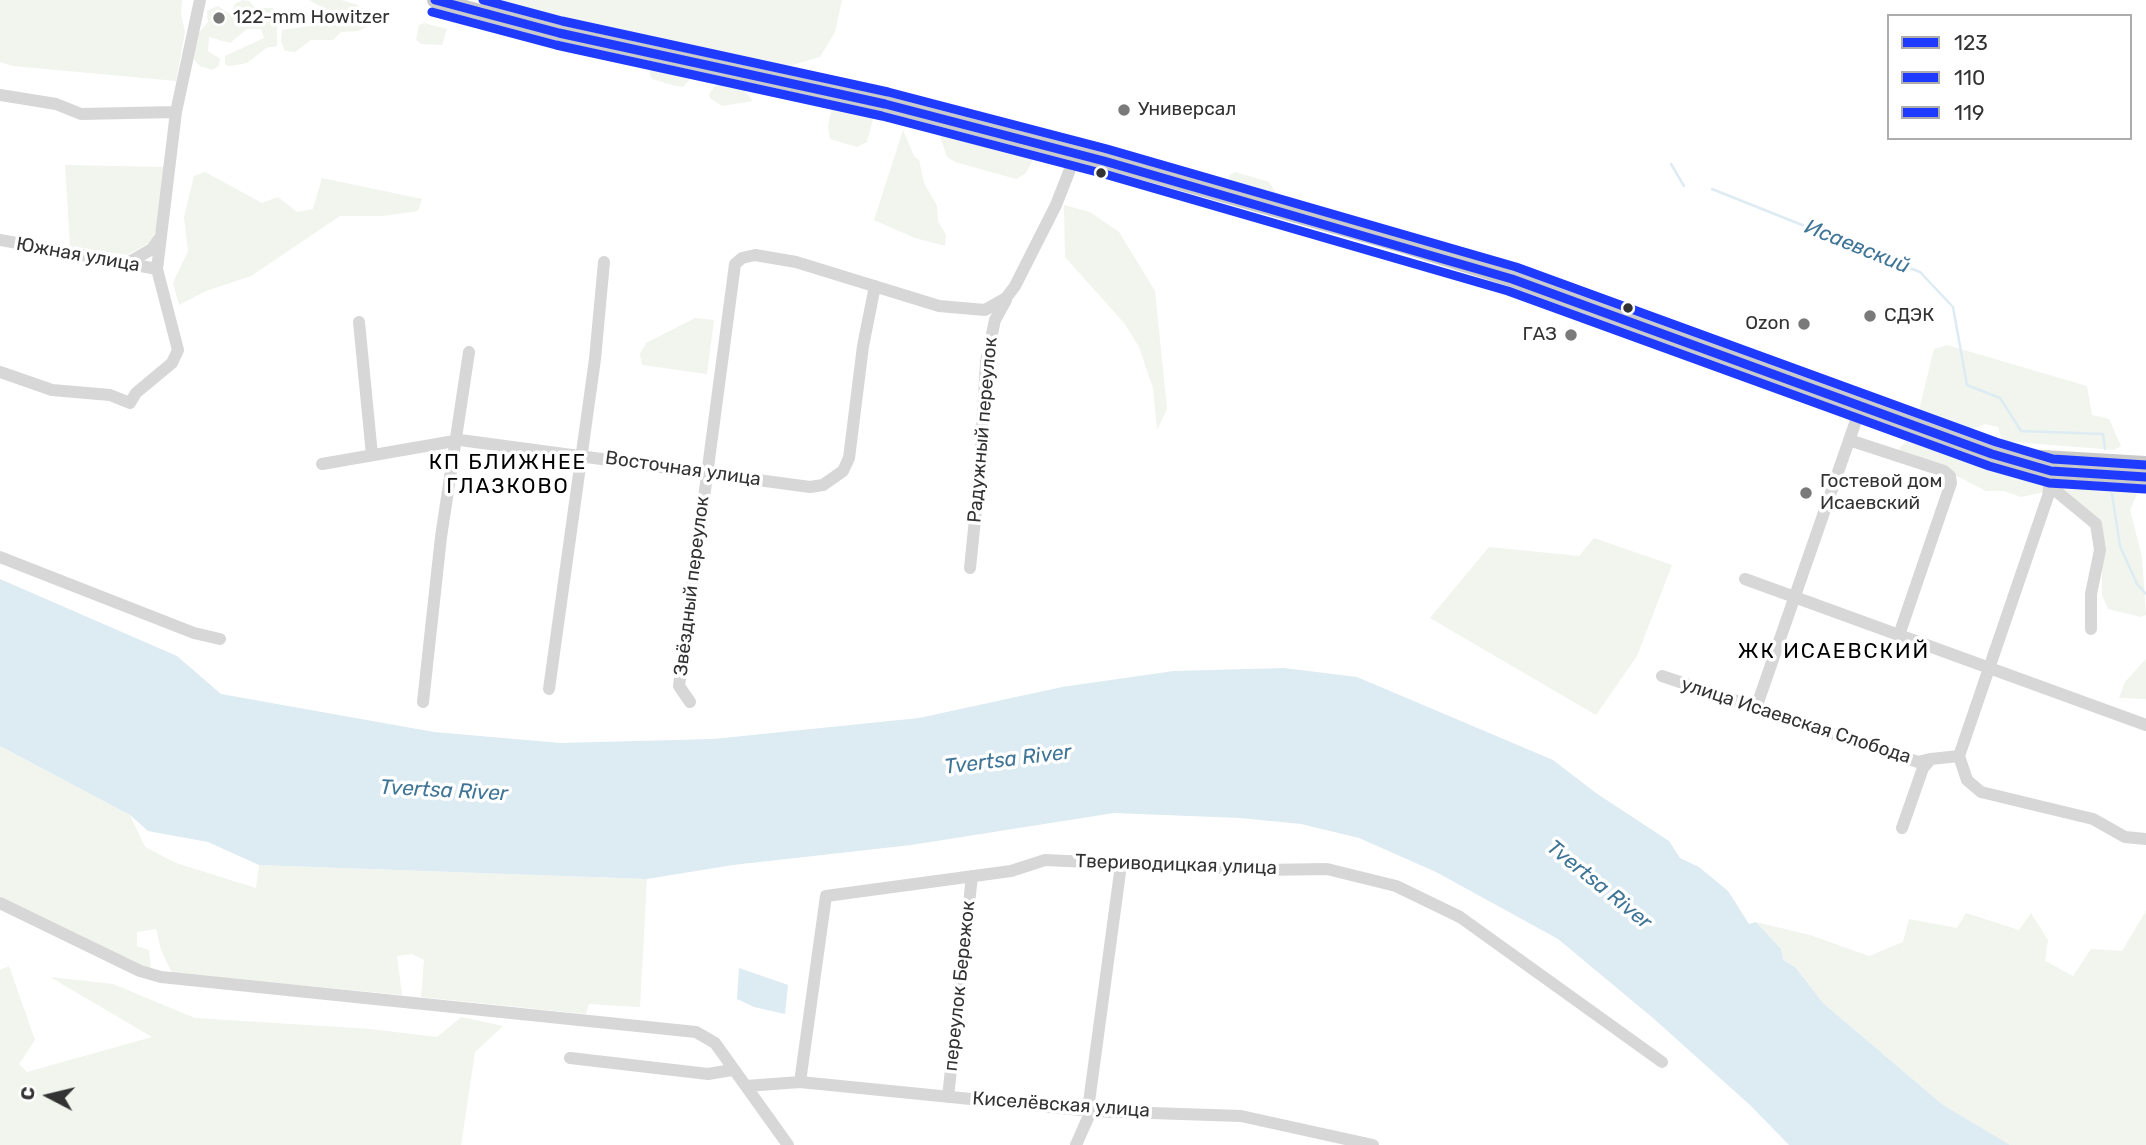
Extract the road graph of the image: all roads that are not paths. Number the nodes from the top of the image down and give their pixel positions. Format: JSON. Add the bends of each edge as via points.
{"nodes":[{"id":1,"x":200,"y":0,"type":"edge"},
{"id":2,"x":435,"y":0,"type":"edge"},
{"id":3,"x":0,"y":95,"type":"edge"},
{"id":4,"x":176,"y":112,"type":"junction"},
{"id":5,"x":1076,"y":154,"type":"junction"},
{"id":6,"x":161,"y":236,"type":"junction"},
{"id":7,"x":0,"y":240,"type":"edge"},
{"id":8,"x":604,"y":262,"type":"dead end"},
{"id":9,"x":127,"y":264,"type":"junction"},
{"id":10,"x":157,"y":269,"type":"junction"},
{"id":11,"x":875,"y":286,"type":"junction"},
{"id":12,"x":1008,"y":295,"type":"junction"},
{"id":13,"x":359,"y":322,"type":"dead end"},
{"id":14,"x":468,"y":352,"type":"dead end"},
{"id":15,"x":0,"y":372,"type":"edge"},
{"id":16,"x":1861,"y":406,"type":"junction"},
{"id":17,"x":456,"y":440,"type":"junction"},
{"id":18,"x":1849,"y":440,"type":"junction"},
{"id":19,"x":1992,"y":454,"type":"junction"},
{"id":20,"x":372,"y":455,"type":"junction"},
{"id":21,"x":583,"y":455,"type":"junction"},
{"id":22,"x":322,"y":464,"type":"dead end"},
{"id":23,"x":2146,"y":464,"type":"edge"},
{"id":24,"x":707,"y":472,"type":"junction"},
{"id":25,"x":2146,"y":477,"type":"edge"},
{"id":26,"x":2051,"y":479,"type":"junction"},
{"id":27,"x":0,"y":557,"type":"edge"},
{"id":28,"x":970,"y":568,"type":"dead end"},
{"id":29,"x":1745,"y":579,"type":"dead end"},
{"id":30,"x":1795,"y":597,"type":"junction"},
{"id":31,"x":2091,"y":629,"type":"dead end"},
{"id":32,"x":1899,"y":635,"type":"junction"},
{"id":33,"x":220,"y":639,"type":"dead end"},
{"id":34,"x":1988,"y":667,"type":"junction"},
{"id":35,"x":1662,"y":676,"type":"dead end"},
{"id":36,"x":549,"y":689,"type":"dead end"},
{"id":37,"x":423,"y":702,"type":"dead end"},
{"id":38,"x":690,"y":702,"type":"dead end"},
{"id":39,"x":1756,"y":708,"type":"junction"},
{"id":40,"x":2146,"y":725,"type":"edge"},
{"id":41,"x":1959,"y":756,"type":"junction"},
{"id":42,"x":1931,"y":759,"type":"junction"},
{"id":43,"x":1902,"y":828,"type":"dead end"},
{"id":44,"x":2146,"y":839,"type":"edge"},
{"id":45,"x":1121,"y":865,"type":"junction"},
{"id":46,"x":972,"y":876,"type":"junction"},
{"id":47,"x":0,"y":902,"type":"edge"},
{"id":48,"x":569,"y":1058,"type":"dead end"},
{"id":49,"x":1662,"y":1062,"type":"dead end"},
{"id":50,"x":732,"y":1070,"type":"junction"},
{"id":51,"x":800,"y":1082,"type":"junction"},
{"id":52,"x":746,"y":1086,"type":"junction"},
{"id":53,"x":948,"y":1097,"type":"junction"},
{"id":54,"x":1091,"y":1111,"type":"junction"},
{"id":55,"x":1368,"y":1144,"type":"edge"},
{"id":56,"x":788,"y":1145,"type":"edge"},
{"id":57,"x":1076,"y":1145,"type":"edge"}],
"edges":[{"from":1,"to":4,"type":"street"},
{"from":2,"to":5,"type":"main road"},
{"from":3,"to":4,"type":"street","via":[[81,114]]},
{"from":4,"to":6,"type":"street"},
{"from":5,"to":12,"type":"street","name":"Радужный переулок","via":[[1031,260]]},
{"from":5,"to":16,"type":"main road","via":[[1512,279]]},
{"from":6,"to":9,"type":"street","via":[[152,249]]},
{"from":6,"to":10,"type":"street"},
{"from":7,"to":9,"type":"street","name":"Южная улица"},
{"from":8,"to":21,"type":"street"},
{"from":9,"to":10,"type":"street","name":"Южная улица"},
{"from":10,"to":15,"type":"street","via":[[178,350],[172,363],[130,403],[110,395],[52,390]]},
{"from":11,"to":12,"type":"street","via":[[968,310],[985,310]]},
{"from":11,"to":24,"type":"street","name":"Восточная улица","via":[[849,458],[843,471],[810,487]]},
{"from":11,"to":24,"type":"street","name":"Звёздный переулок","via":[[796,262],[755,255],[738,261],[733,268]]},
{"from":12,"to":28,"type":"street","name":"Радужный переулок","via":[[995,320],[986,362]]},
{"from":13,"to":20,"type":"street"},
{"from":14,"to":17,"type":"street"},
{"from":16,"to":18,"type":"street"},
{"from":16,"to":19,"type":"main road"},
{"from":17,"to":20,"type":"street","name":"Восточная улица"},
{"from":17,"to":21,"type":"street","name":"Восточная улица"},
{"from":17,"to":37,"type":"street"},
{"from":18,"to":30,"type":"street"},
{"from":18,"to":32,"type":"street","via":[[1950,476]]},
{"from":19,"to":23,"type":"main road"},
{"from":19,"to":26,"type":"main road"},
{"from":20,"to":22,"type":"street","name":"Восточная улица"},
{"from":21,"to":24,"type":"street","name":"Восточная улица"},
{"from":21,"to":36,"type":"street"},
{"from":24,"to":38,"type":"street","name":"Звёздный переулок","via":[[679,686]]},
{"from":25,"to":26,"type":"main road"},
{"from":26,"to":31,"type":"street","via":[[2096,524],[2100,550],[2091,594]]},
{"from":26,"to":34,"type":"street"},
{"from":27,"to":33,"type":"street"},
{"from":29,"to":30,"type":"street"},
{"from":30,"to":32,"type":"street"},
{"from":30,"to":39,"type":"street"},
{"from":32,"to":34,"type":"street"},
{"from":34,"to":40,"type":"street"},
{"from":34,"to":41,"type":"street"},
{"from":35,"to":39,"type":"street","name":"улица Исаевская Слобода"},
{"from":39,"to":42,"type":"street","name":"улица Исаевская Слобода","via":[[1918,762]]},
{"from":41,"to":42,"type":"street","name":"улица Исаевская Слобода"},
{"from":41,"to":44,"type":"street","via":[[1966,780],[1981,792],[2093,819],[2125,837]]},
{"from":42,"to":43,"type":"street","via":[[1923,768]]},
{"from":45,"to":46,"type":"street","name":"Твериводицкая улица","via":[[1045,860]]},
{"from":45,"to":49,"type":"street","name":"Твериводицкая улица","via":[[1327,869],[1396,887],[1460,917]]},
{"from":45,"to":54,"type":"street"},
{"from":46,"to":51,"type":"street","name":"Твериводицкая улица","via":[[826,896]]},
{"from":46,"to":53,"type":"street","name":"переулок Бережок"},
{"from":47,"to":50,"type":"street","via":[[158,976],[696,1032],[715,1044]]},
{"from":48,"to":50,"type":"street","via":[[708,1074]]},
{"from":50,"to":52,"type":"street"},
{"from":51,"to":52,"type":"street","name":"Киселёвская улица"},
{"from":51,"to":53,"type":"street","name":"Киселёвская улица"},
{"from":52,"to":56,"type":"street"},
{"from":53,"to":54,"type":"street","name":"Киселёвская улица"},
{"from":54,"to":55,"type":"street","name":"Киселёвская улица","via":[[1241,1116]]},
{"from":54,"to":57,"type":"street"}]}
